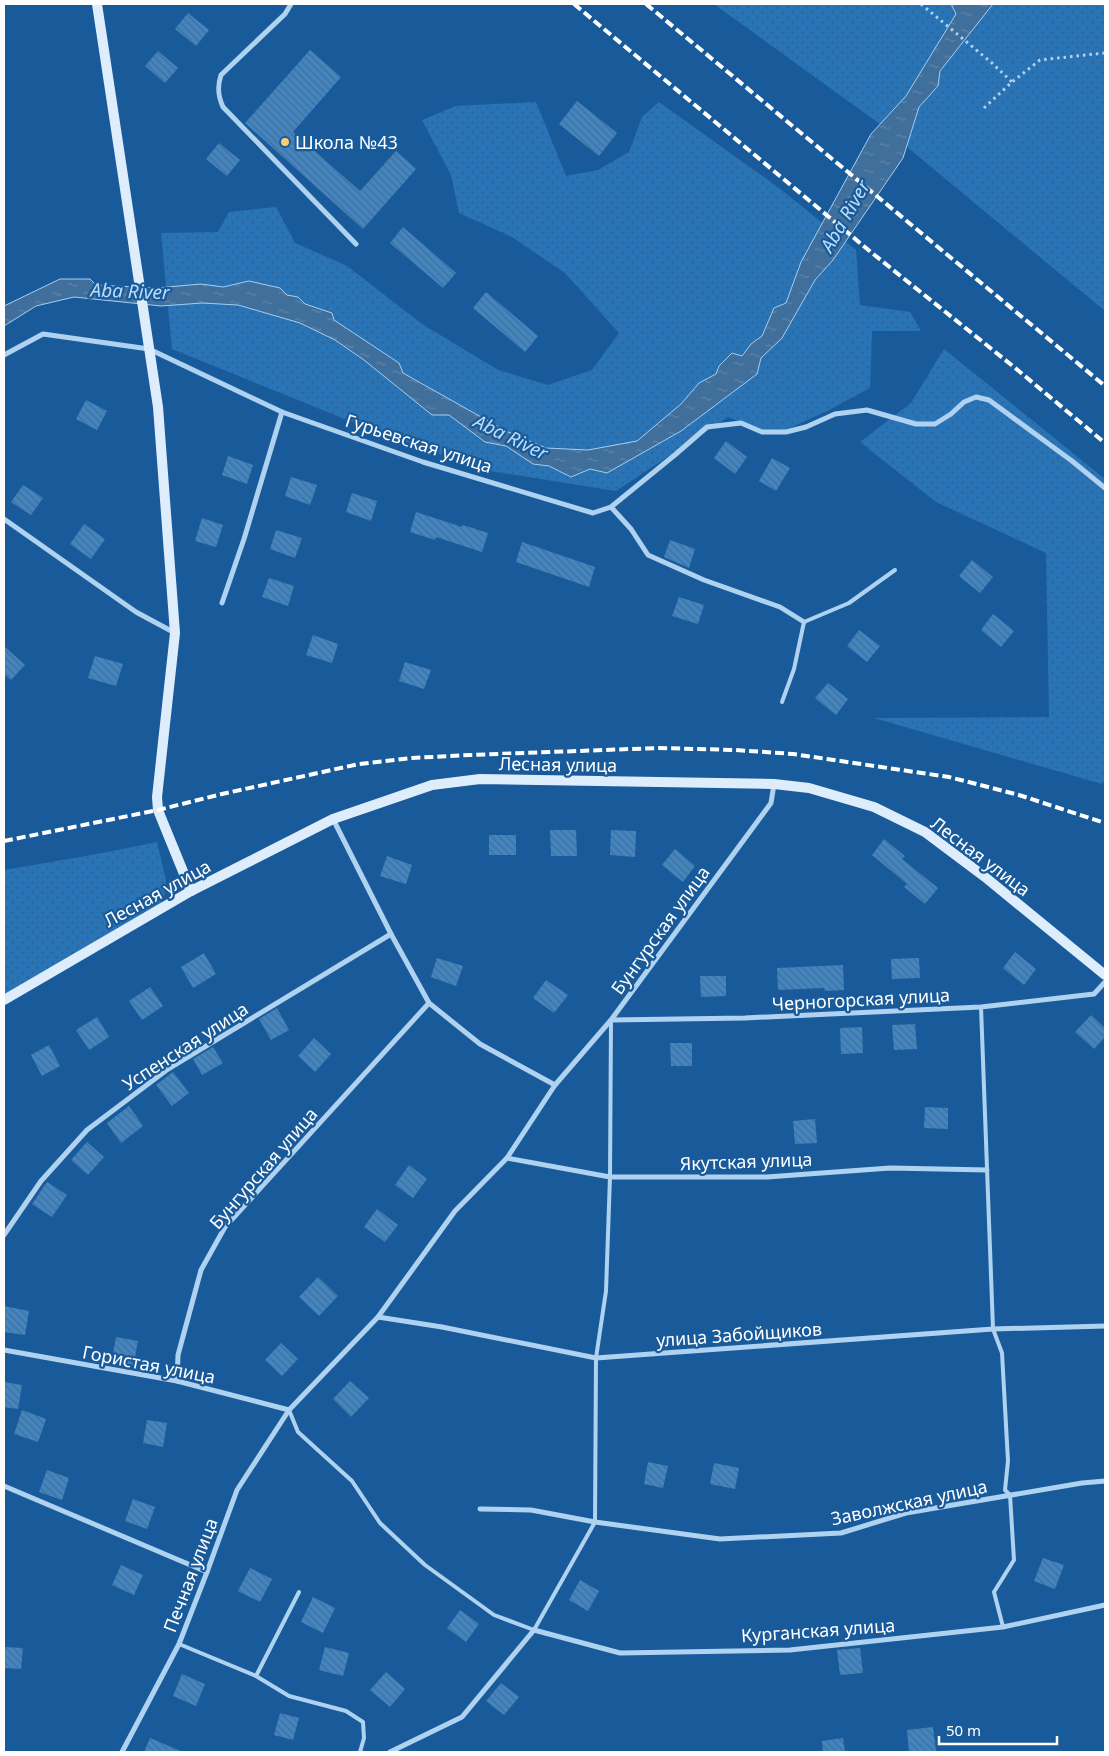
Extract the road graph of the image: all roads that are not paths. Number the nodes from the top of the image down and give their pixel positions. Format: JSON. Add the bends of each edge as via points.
{"nodes":[{"id":1,"x":97,"y":4,"type":"edge"},
{"id":2,"x":291,"y":4,"type":"edge"},
{"id":3,"x":356,"y":244,"type":"dead end"},
{"id":4,"x":149,"y":349,"type":"junction"},
{"id":5,"x":4,"y":355,"type":"edge"},
{"id":6,"x":282,"y":412,"type":"junction"},
{"id":7,"x":1105,"y":488,"type":"edge"},
{"id":8,"x":611,"y":506,"type":"junction"},
{"id":9,"x":4,"y":519,"type":"edge"},
{"id":10,"x":895,"y":570,"type":"dead end"},
{"id":11,"x":222,"y":603,"type":"dead end"},
{"id":12,"x":804,"y":622,"type":"junction"},
{"id":13,"x":175,"y":633,"type":"junction"},
{"id":14,"x":782,"y":702,"type":"dead end"},
{"id":15,"x":774,"y":784,"type":"junction"},
{"id":16,"x":333,"y":819,"type":"junction"},
{"id":17,"x":191,"y":891,"type":"junction"},
{"id":18,"x":391,"y":934,"type":"junction"},
{"id":19,"x":1105,"y":975,"type":"edge"},
{"id":20,"x":1105,"y":982,"type":"edge"},
{"id":21,"x":4,"y":1000,"type":"edge"},
{"id":22,"x":429,"y":1003,"type":"junction"},
{"id":23,"x":981,"y":1007,"type":"junction"},
{"id":24,"x":611,"y":1020,"type":"junction"},
{"id":25,"x":555,"y":1085,"type":"junction"},
{"id":26,"x":507,"y":1158,"type":"junction"},
{"id":27,"x":987,"y":1170,"type":"junction"},
{"id":28,"x":610,"y":1177,"type":"junction"},
{"id":29,"x":4,"y":1235,"type":"edge"},
{"id":30,"x":378,"y":1317,"type":"junction"},
{"id":31,"x":1105,"y":1326,"type":"edge"},
{"id":32,"x":993,"y":1329,"type":"junction"},
{"id":33,"x":4,"y":1350,"type":"edge"},
{"id":34,"x":596,"y":1358,"type":"junction"},
{"id":35,"x":177,"y":1381,"type":"junction"},
{"id":36,"x":289,"y":1410,"type":"junction"},
{"id":37,"x":1105,"y":1482,"type":"edge"},
{"id":38,"x":4,"y":1486,"type":"edge"},
{"id":39,"x":1010,"y":1495,"type":"junction"},
{"id":40,"x":480,"y":1509,"type":"dead end"},
{"id":41,"x":595,"y":1522,"type":"junction"},
{"id":42,"x":207,"y":1572,"type":"junction"},
{"id":43,"x":298,"y":1592,"type":"dead end"},
{"id":44,"x":1105,"y":1605,"type":"edge"},
{"id":45,"x":1003,"y":1627,"type":"junction"},
{"id":46,"x":534,"y":1630,"type":"junction"},
{"id":47,"x":179,"y":1644,"type":"junction"},
{"id":48,"x":256,"y":1676,"type":"junction"},
{"id":49,"x":122,"y":1752,"type":"edge"},
{"id":50,"x":360,"y":1752,"type":"edge"},
{"id":51,"x":390,"y":1752,"type":"edge"}],
"edges":[{"from":1,"to":4,"type":"main road"},
{"from":2,"to":3,"type":"street","via":[[285,14],[221,75],[219,98],[223,107]]},
{"from":4,"to":5,"type":"street","name":"Гурьевская улица","via":[[43,334]]},
{"from":4,"to":6,"type":"street","name":"Гурьевская улица"},
{"from":4,"to":13,"type":"main road","via":[[158,408]]},
{"from":6,"to":8,"type":"street","name":"Гурьевская улица","via":[[423,462],[594,513]]},
{"from":6,"to":11,"type":"street"},
{"from":7,"to":8,"type":"street","via":[[989,400],[976,397],[935,424],[916,424],[867,410],[835,414],[786,432],[762,432],[741,423],[707,427]]},
{"from":8,"to":12,"type":"street","via":[[648,555],[704,580],[780,607]]},
{"from":9,"to":13,"type":"street","via":[[136,612]]},
{"from":10,"to":12,"type":"lane","via":[[850,603]]},
{"from":12,"to":14,"type":"lane","via":[[794,669]]},
{"from":13,"to":17,"type":"main road","via":[[157,797],[162,820]]},
{"from":15,"to":16,"type":"main road","name":"Лесная улица","via":[[480,779],[432,785]]},
{"from":15,"to":19,"type":"main road","name":"Лесная улица","via":[[809,788],[874,807],[925,832]]},
{"from":15,"to":24,"type":"street","name":"Бунгурская улица","via":[[771,803]]},
{"from":16,"to":17,"type":"main road","name":"Лесная улица"},
{"from":16,"to":18,"type":"street"},
{"from":17,"to":21,"type":"main road","name":"Лесная улица"},
{"from":18,"to":22,"type":"street"},
{"from":18,"to":29,"type":"street","name":"Успенская улица","via":[[168,1069],[87,1130],[41,1181]]},
{"from":20,"to":23,"type":"street","name":"Черногорская улица","via":[[1094,994]]},
{"from":22,"to":25,"type":"street","via":[[480,1044]]},
{"from":22,"to":35,"type":"street","name":"Бунгурская улица","via":[[225,1228],[200,1270],[178,1355]]},
{"from":23,"to":24,"type":"street","name":"Черногорская улица","via":[[745,1018]]},
{"from":23,"to":27,"type":"lane"},
{"from":24,"to":25,"type":"street","name":"Бунгурская улица"},
{"from":24,"to":28,"type":"lane"},
{"from":25,"to":26,"type":"street","name":"Бунгурская улица"},
{"from":26,"to":28,"type":"street","name":"Якутская улица"},
{"from":26,"to":30,"type":"street","name":"Бунгурская улица","via":[[455,1211]]},
{"from":27,"to":28,"type":"street","name":"Якутская улица","via":[[890,1168],[767,1177]]},
{"from":27,"to":32,"type":"lane"},
{"from":28,"to":34,"type":"lane","via":[[606,1291]]},
{"from":30,"to":34,"type":"street","name":"улица Забойщиков"},
{"from":30,"to":36,"type":"street","name":"Бунгурская улица"},
{"from":31,"to":32,"type":"street","name":"улица Забойщиков"},
{"from":32,"to":34,"type":"street","name":"улица Забойщиков"},
{"from":32,"to":39,"type":"lane","via":[[1002,1353],[1008,1461],[1005,1490]]},
{"from":33,"to":35,"type":"street","name":"Гористая улица"},
{"from":34,"to":41,"type":"lane"},
{"from":35,"to":36,"type":"street","name":"Гористая улица"},
{"from":36,"to":42,"type":"street","name":"Печная улица","via":[[237,1490]]},
{"from":36,"to":46,"type":"lane","via":[[298,1432],[352,1481],[380,1523],[425,1565],[494,1615]]},
{"from":37,"to":39,"type":"street","name":"Заволжская улица"},
{"from":38,"to":42,"type":"street"},
{"from":39,"to":41,"type":"street","name":"Заволжская улица","via":[[906,1512],[841,1533],[720,1539]]},
{"from":39,"to":45,"type":"lane","via":[[1014,1560],[994,1592]]},
{"from":40,"to":41,"type":"street","name":"Заволжская улица","via":[[531,1510]]},
{"from":41,"to":46,"type":"lane"},
{"from":42,"to":47,"type":"street","name":"Печная улица"},
{"from":43,"to":48,"type":"lane"},
{"from":44,"to":45,"type":"street","name":"Курганская улица"},
{"from":45,"to":46,"type":"street","name":"Курганская улица","via":[[790,1650],[620,1653]]},
{"from":46,"to":51,"type":"street","via":[[462,1717]]},
{"from":47,"to":48,"type":"lane"},
{"from":47,"to":49,"type":"street","name":"Печная улица"},
{"from":48,"to":50,"type":"lane","via":[[289,1696],[346,1712],[363,1722],[364,1738]]}]}
